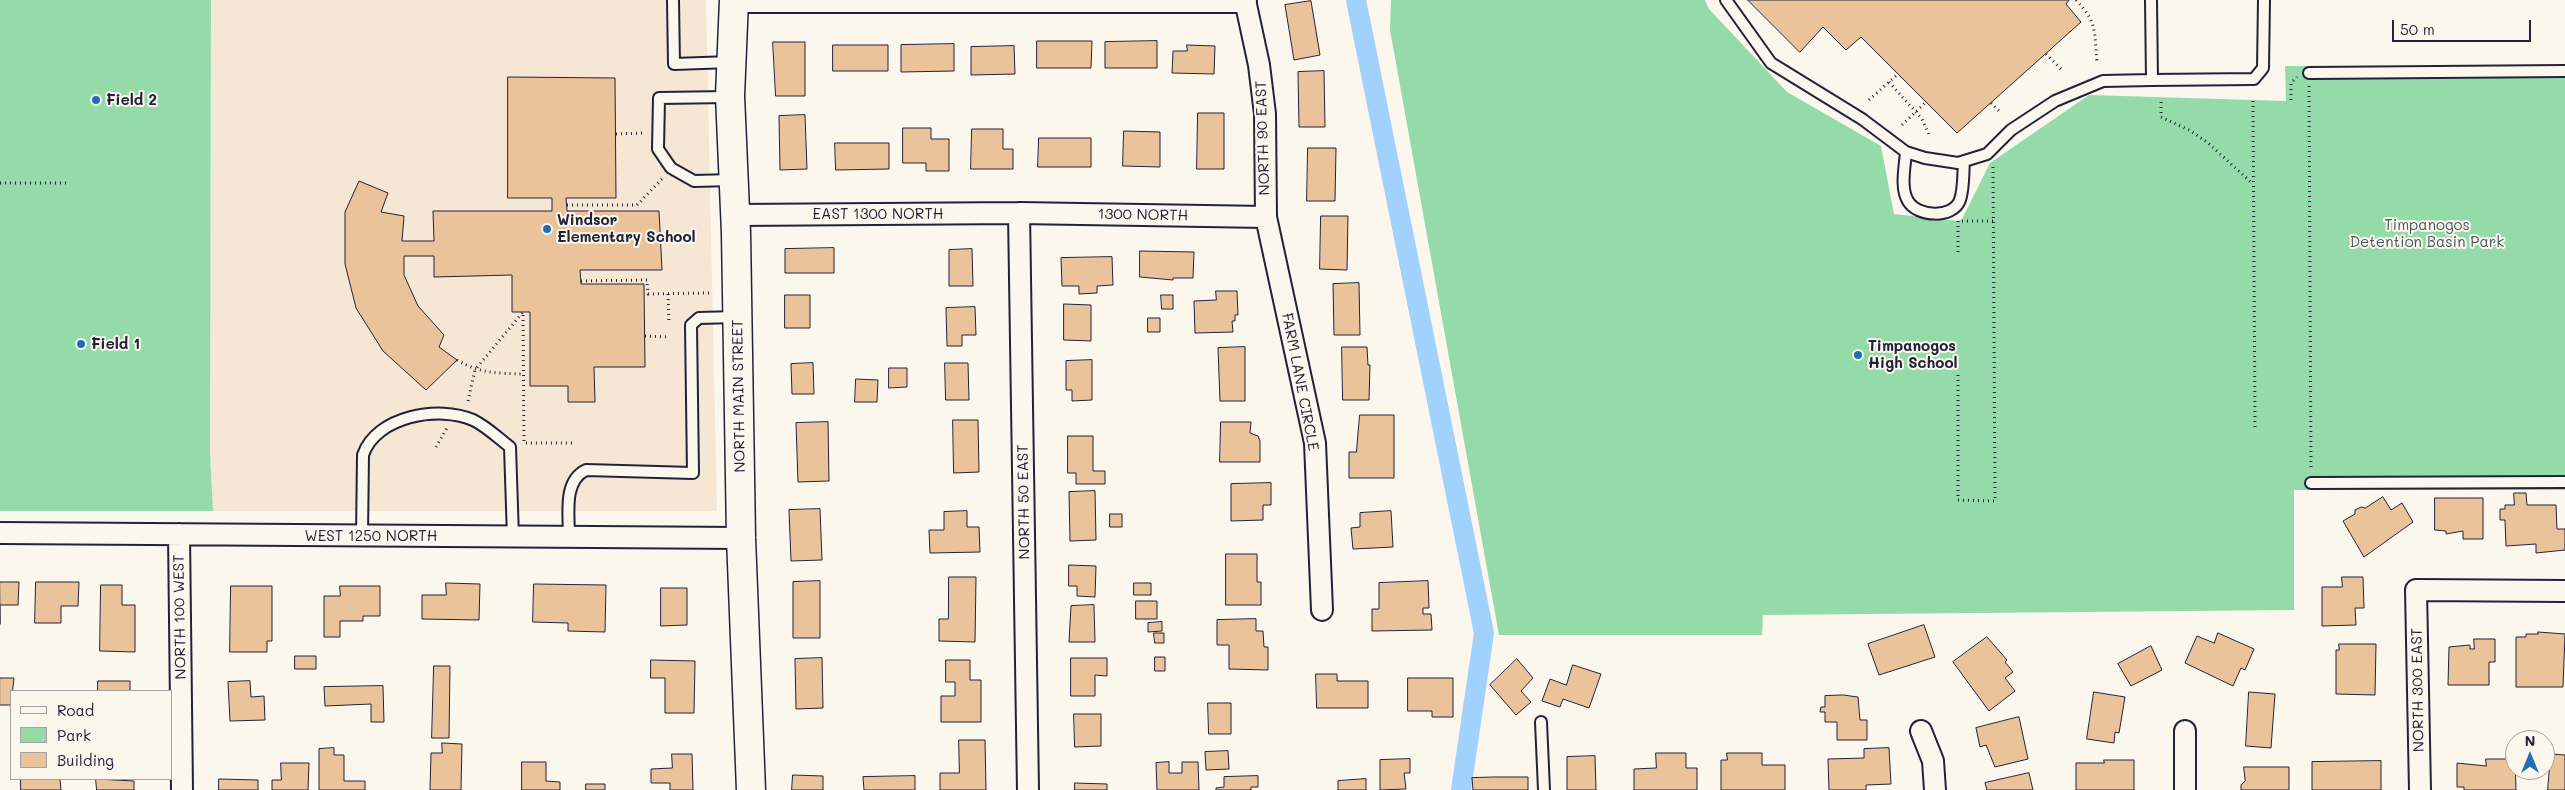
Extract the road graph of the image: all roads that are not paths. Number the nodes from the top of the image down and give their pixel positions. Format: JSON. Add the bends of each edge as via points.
{"nodes":[{"id":1,"x":673,"y":0,"type":"edge"},
{"id":2,"x":1726,"y":0,"type":"edge"},
{"id":3,"x":2151,"y":0,"type":"edge"},
{"id":4,"x":2264,"y":0,"type":"edge"},
{"id":5,"x":734,"y":1,"type":"edge"},
{"id":6,"x":950,"y":1,"type":"edge"},
{"id":7,"x":1246,"y":1,"type":"edge"},
{"id":8,"x":732,"y":62,"type":"junction"},
{"id":9,"x":2565,"y":71,"type":"edge"},
{"id":10,"x":2310,"y":73,"type":"road end"},
{"id":11,"x":2152,"y":80,"type":"junction"},
{"id":12,"x":730,"y":96,"type":"junction"},
{"id":13,"x":1906,"y":152,"type":"junction"},
{"id":14,"x":1964,"y":161,"type":"junction"},
{"id":15,"x":734,"y":180,"type":"junction"},
{"id":16,"x":1019,"y":213,"type":"junction"},
{"id":17,"x":736,"y":215,"type":"junction"},
{"id":18,"x":1266,"y":217,"type":"junction"},
{"id":19,"x":738,"y":317,"type":"junction"},
{"id":20,"x":2565,"y":482,"type":"edge"},
{"id":21,"x":2311,"y":483,"type":"road end"},
{"id":22,"x":0,"y":533,"type":"edge"},
{"id":23,"x":179,"y":534,"type":"junction"},
{"id":24,"x":362,"y":536,"type":"junction"},
{"id":25,"x":513,"y":537,"type":"junction"},
{"id":26,"x":569,"y":537,"type":"junction"},
{"id":27,"x":741,"y":538,"type":"junction"},
{"id":28,"x":2565,"y":591,"type":"edge"},
{"id":29,"x":1322,"y":610,"type":"dead end"},
{"id":30,"x":1541,"y":722,"type":"dead end"},
{"id":31,"x":1921,"y":731,"type":"dead end"},
{"id":32,"x":2185,"y":731,"type":"dead end"},
{"id":33,"x":182,"y":790,"type":"edge"},
{"id":34,"x":751,"y":790,"type":"edge"},
{"id":35,"x":1028,"y":790,"type":"edge"},
{"id":36,"x":1544,"y":790,"type":"edge"},
{"id":37,"x":1935,"y":790,"type":"edge"},
{"id":38,"x":2185,"y":790,"type":"edge"},
{"id":39,"x":2420,"y":790,"type":"edge"}],
"edges":[{"from":1,"to":8,"type":"lane","via":[[674,64]]},
{"from":2,"to":13,"type":"lane","via":[[1772,63],[1862,119]]},
{"from":3,"to":11,"type":"lane"},
{"from":4,"to":11,"type":"lane","via":[[2263,68],[2254,79]]},
{"from":5,"to":6,"type":"street"},
{"from":5,"to":8,"type":"street","name":"NORTH MAIN STREET"},
{"from":6,"to":7,"type":"street"},
{"from":7,"to":18,"type":"street","name":"NORTH 90 EAST","via":[[1265,114]]},
{"from":8,"to":12,"type":"street","name":"NORTH MAIN STREET"},
{"from":9,"to":10,"type":"lane"},
{"from":11,"to":14,"type":"lane","via":[[2103,81],[2054,101],[2011,130],[1986,154]]},
{"from":12,"to":15,"type":"street","name":"NORTH MAIN STREET"},
{"from":12,"to":15,"type":"lane","via":[[659,98],[658,149],[671,168],[694,181]]},
{"from":13,"to":14,"type":"lane","via":[[1925,158]]},
{"from":13,"to":14,"type":"lane","via":[[1904,186],[1907,200],[1914,209],[1930,213],[1946,212],[1960,200]]},
{"from":15,"to":17,"type":"street","name":"NORTH MAIN STREET"},
{"from":16,"to":17,"type":"street","name":"EAST 1300 NORTH"},
{"from":16,"to":18,"type":"street","name":"1300 NORTH"},
{"from":16,"to":35,"type":"street","name":"NORTH 50 EAST"},
{"from":17,"to":19,"type":"street","name":"NORTH MAIN STREET"},
{"from":18,"to":29,"type":"street","name":"FARM LANE CIRCLE","via":[[1315,444]]},
{"from":19,"to":26,"type":"lane","via":[[699,318],[691,325],[693,473],[586,470],[576,475],[571,484]]},
{"from":19,"to":27,"type":"street","name":"NORTH MAIN STREET"},
{"from":20,"to":21,"type":"lane"},
{"from":22,"to":23,"type":"street","name":"WEST 1250 NORTH"},
{"from":23,"to":24,"type":"street","name":"WEST 1250 NORTH"},
{"from":23,"to":33,"type":"street","name":"NORTH 100 WEST"},
{"from":24,"to":25,"type":"street","name":"WEST 1250 NORTH"},
{"from":24,"to":25,"type":"lane","via":[[363,455],[367,444],[389,426],[416,415],[437,412],[473,420],[510,446]]},
{"from":25,"to":26,"type":"street","name":"WEST 1250 NORTH"},
{"from":26,"to":27,"type":"street","name":"WEST 1250 NORTH"},
{"from":27,"to":34,"type":"street","name":"NORTH MAIN STREET"},
{"from":28,"to":39,"type":"street","name":"NORTH 300 EAST","via":[[2416,590]]},
{"from":30,"to":36,"type":"lane"},
{"from":31,"to":37,"type":"street","via":[[1933,761]]},
{"from":32,"to":38,"type":"street"}]}
